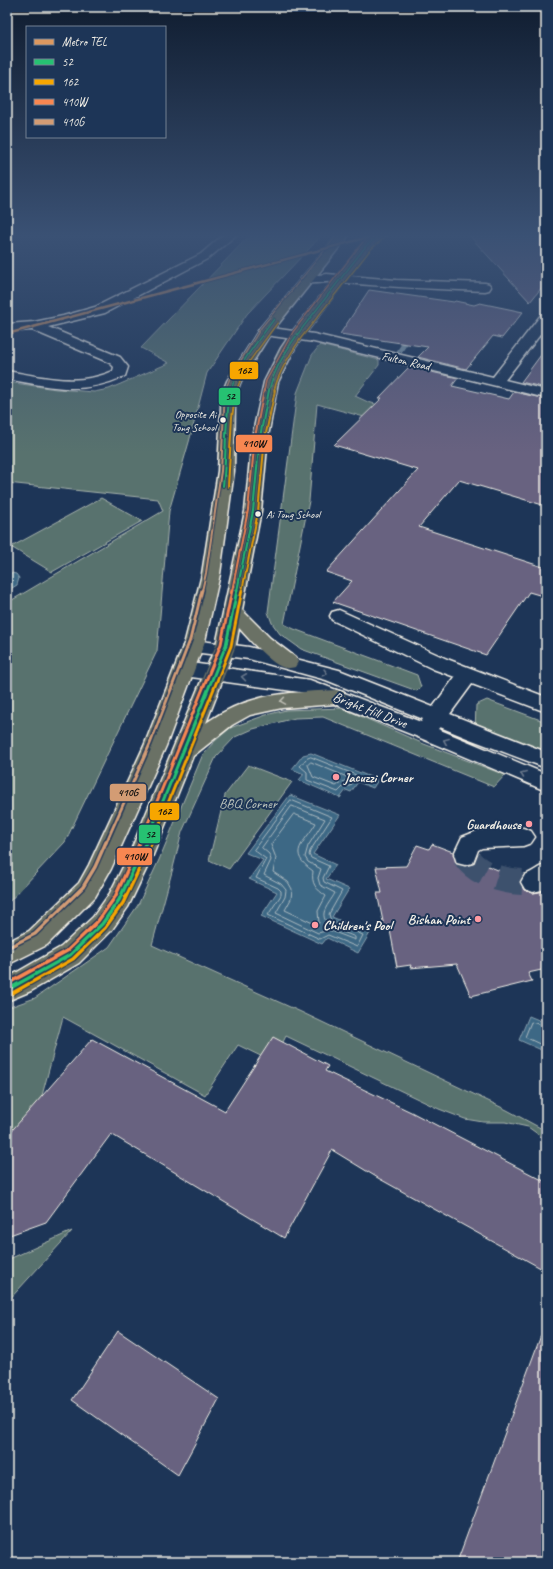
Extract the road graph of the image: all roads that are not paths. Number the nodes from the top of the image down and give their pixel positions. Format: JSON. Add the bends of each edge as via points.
{"nodes":[{"id":1,"x":106,"y":307,"type":"edge"},
{"id":2,"x":284,"y":307,"type":"edge"},
{"id":3,"x":319,"y":307,"type":"edge"},
{"id":4,"x":546,"y":318,"type":"edge"},
{"id":5,"x":34,"y":326,"type":"junction"},
{"id":6,"x":7,"y":328,"type":"edge"},
{"id":7,"x":265,"y":331,"type":"junction"},
{"id":8,"x":297,"y":335,"type":"junction"},
{"id":9,"x":7,"y":375,"type":"edge"},
{"id":10,"x":496,"y":382,"type":"junction"},
{"id":11,"x":546,"y":394,"type":"edge"},
{"id":12,"x":233,"y":611,"type":"junction"},
{"id":13,"x":339,"y":616,"type":"dead end"},
{"id":14,"x":193,"y":646,"type":"junction"},
{"id":15,"x":224,"y":649,"type":"junction"},
{"id":16,"x":288,"y":662,"type":"junction"},
{"id":17,"x":184,"y":668,"type":"junction"},
{"id":18,"x":216,"y":672,"type":"junction"},
{"id":19,"x":468,"y":675,"type":"junction"},
{"id":20,"x":336,"y":697,"type":"junction"},
{"id":21,"x":546,"y":705,"type":"edge"},
{"id":22,"x":431,"y":725,"type":"junction"},
{"id":23,"x":184,"y":752,"type":"junction"},
{"id":24,"x":546,"y":760,"type":"edge"},
{"id":25,"x":546,"y":783,"type":"edge"},
{"id":26,"x":523,"y":837,"type":"dead end"},
{"id":27,"x":465,"y":856,"type":"dead end"},
{"id":28,"x":7,"y":954,"type":"edge"},
{"id":29,"x":7,"y":990,"type":"edge"}],
"edges":[{"from":1,"to":5,"type":"street"},
{"from":2,"to":7,"type":"main road"},
{"from":3,"to":8,"type":"main road"},
{"from":4,"to":10,"type":"street"},
{"from":5,"to":6,"type":"street"},
{"from":5,"to":9,"type":"street","via":[[115,360],[121,367],[120,373],[98,383],[79,385]]},
{"from":7,"to":8,"type":"street","name":"Fulton Road"},
{"from":7,"to":14,"type":"main road","via":[[230,391],[226,471],[211,574]]},
{"from":8,"to":10,"type":"street","name":"Fulton Road"},
{"from":8,"to":12,"type":"main road","via":[[271,382],[260,437],[253,511]]},
{"from":10,"to":11,"type":"street","name":"Fulton Road"},
{"from":12,"to":15,"type":"main road"},
{"from":12,"to":16,"type":"main road","via":[[263,642]]},
{"from":13,"to":19,"type":"street"},
{"from":14,"to":15,"type":"street","name":"Bright Hill Drive"},
{"from":14,"to":17,"type":"main road"},
{"from":15,"to":16,"type":"street","name":"Bright Hill Drive"},
{"from":15,"to":18,"type":"main road"},
{"from":16,"to":22,"type":"street","name":"Bright Hill Drive","one_way":true,"via":[[332,675]]},
{"from":17,"to":18,"type":"street","name":"Bright Hill Drive"},
{"from":17,"to":28,"type":"main road","via":[[155,746],[87,890],[38,938]]},
{"from":20,"to":18,"type":"street","name":"Bright Hill Drive","one_way":true,"via":[[310,687]]},
{"from":18,"to":23,"type":"main road"},
{"from":19,"to":21,"type":"street"},
{"from":19,"to":22,"type":"street"},
{"from":20,"to":22,"type":"street","name":"Bright Hill Drive"},
{"from":20,"to":23,"type":"main road","one_way":true,"via":[[258,705],[232,715]]},
{"from":22,"to":24,"type":"street","name":"Bright Hill Drive","via":[[474,733]]},
{"from":25,"to":22,"type":"street","name":"Bright Hill Drive","one_way":true},
{"from":23,"to":29,"type":"main road","via":[[119,900],[102,924],[70,955]]},
{"from":26,"to":27,"type":"street","via":[[481,839],[471,842]]}]}
